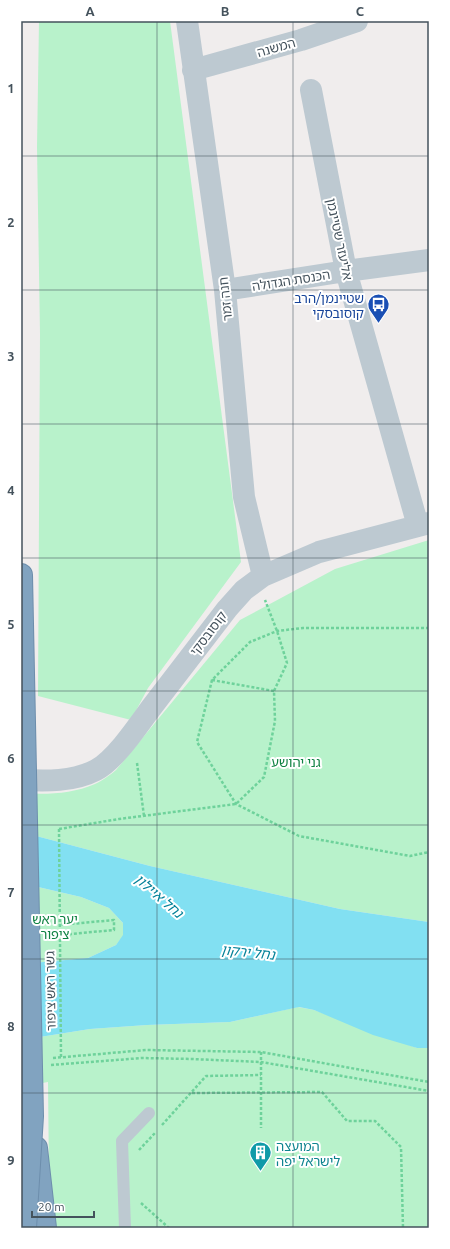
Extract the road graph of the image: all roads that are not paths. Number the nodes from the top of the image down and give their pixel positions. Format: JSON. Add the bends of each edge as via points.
{"nodes":[{"id":1,"x":187,"y":21,"type":"edge"},
{"id":2,"x":354,"y":22,"type":"edge"},
{"id":3,"x":193,"y":70,"type":"junction"},
{"id":4,"x":310,"y":90,"type":"dead end"},
{"id":5,"x":429,"y":260,"type":"edge"},
{"id":6,"x":346,"y":271,"type":"junction"},
{"id":7,"x":225,"y":290,"type":"junction"},
{"id":8,"x":423,"y":525,"type":"edge"},
{"id":9,"x":21,"y":575,"type":"edge"},
{"id":10,"x":260,"y":579,"type":"junction"},
{"id":11,"x":21,"y":780,"type":"edge"},
{"id":12,"x":149,"y":1113,"type":"dead end"},
{"id":13,"x":32,"y":1116,"type":"junction"},
{"id":14,"x":25,"y":1228,"type":"edge"},
{"id":15,"x":45,"y":1228,"type":"edge"},
{"id":16,"x":125,"y":1228,"type":"edge"}],
"edges":[{"from":1,"to":3,"type":"street","name":"חנה זמר"},
{"from":2,"to":3,"type":"street","name":"המשנה","via":[[301,40]]},
{"from":3,"to":7,"type":"street","name":"חנה זמר"},
{"from":4,"to":6,"type":"street","name":"אליעזר שטיינמן"},
{"from":5,"to":6,"type":"street","name":"הכנסת הגדולה"},
{"from":6,"to":7,"type":"street","name":"הכנסת הגדולה"},
{"from":6,"to":8,"type":"street","name":"אליעזר שטיינמן"},
{"from":7,"to":10,"type":"street","name":"חנה זמר","via":[[244,497]]},
{"from":8,"to":10,"type":"street","name":"קוסובסקי","via":[[319,552]]},
{"from":9,"to":13,"type":"highway","bridge":true},
{"from":10,"to":11,"type":"street","name":"קוסובסקי","via":[[244,590],[227,609],[134,731],[110,758],[96,769],[76,776],[51,781]]},
{"from":12,"to":16,"type":"lane","via":[[122,1141]]},
{"from":13,"to":14,"type":"highway","bridge":true},
{"from":13,"to":15,"type":"highway","bridge":true}]}
